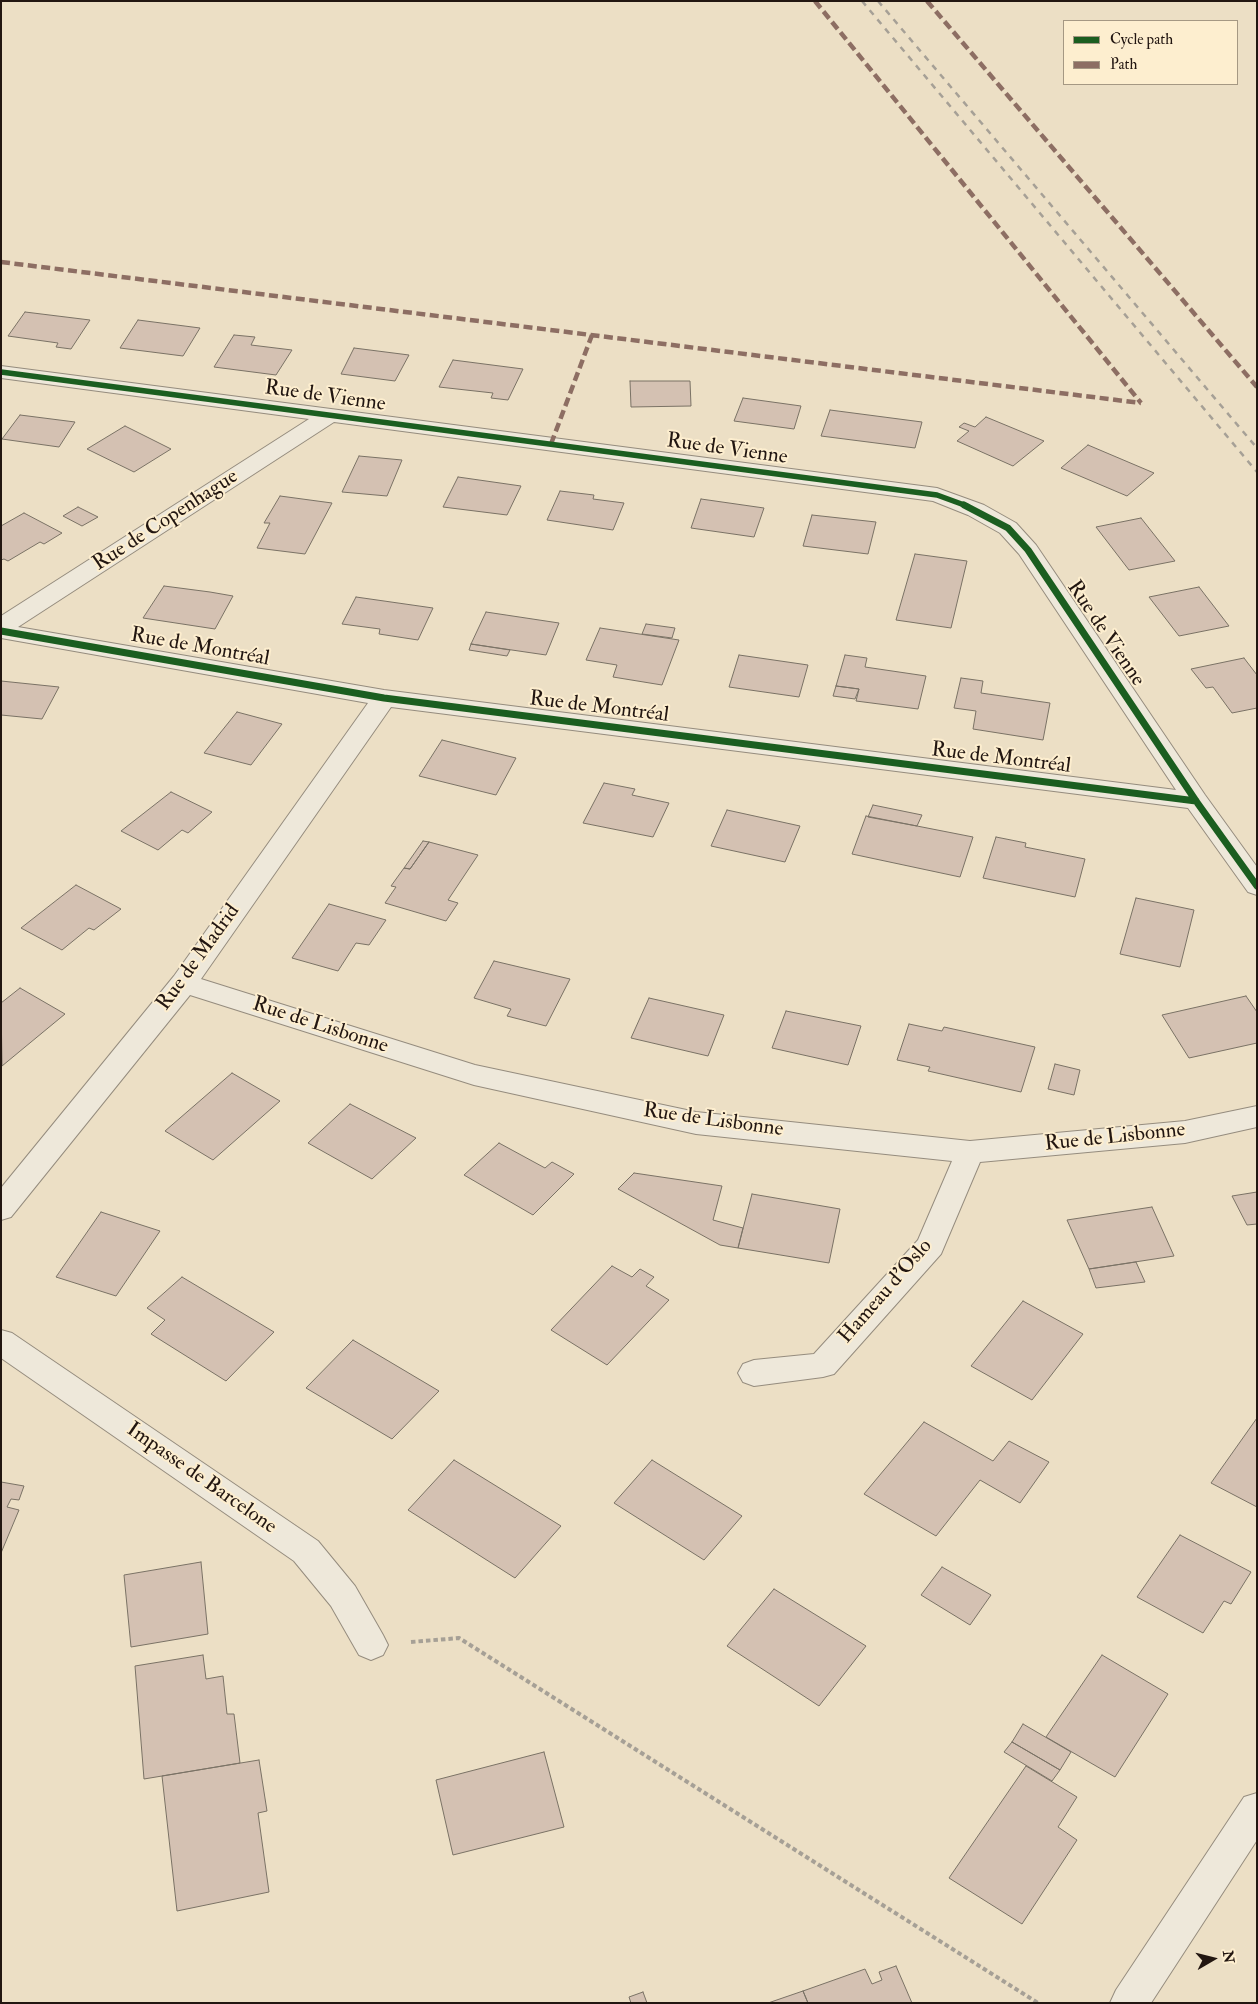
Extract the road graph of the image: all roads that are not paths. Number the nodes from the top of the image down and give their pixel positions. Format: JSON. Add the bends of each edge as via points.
{"nodes":[{"id":1,"x":1,"y":372,"type":"edge"},
{"id":2,"x":330,"y":415,"type":"junction"},
{"id":3,"x":1,"y":627,"type":"edge"},
{"id":4,"x":1,"y":631,"type":"edge"},
{"id":5,"x":384,"y":698,"type":"junction"},
{"id":6,"x":1196,"y":801,"type":"junction"},
{"id":7,"x":1257,"y":886,"type":"edge"},
{"id":8,"x":184,"y":983,"type":"junction"},
{"id":9,"x":1257,"y":1116,"type":"edge"},
{"id":10,"x":970,"y":1152,"type":"junction"},
{"id":11,"x":1,"y":1209,"type":"edge"},
{"id":12,"x":1,"y":1342,"type":"edge"},
{"id":13,"x":754,"y":1373,"type":"dead end"},
{"id":14,"x":371,"y":1646,"type":"road end"},
{"id":15,"x":1257,"y":1809,"type":"edge"},
{"id":16,"x":1129,"y":2003,"type":"edge"}],
"edges":[{"from":1,"to":2,"type":"street","name":"Rue de Vienne"},
{"from":2,"to":3,"type":"street","name":"Rue de Copenhague"},
{"from":2,"to":6,"type":"street","name":"Rue de Vienne","via":[[937,496],[976,510],[1008,528],[1028,550]]},
{"from":4,"to":5,"type":"street","name":"Rue de Montréal"},
{"from":5,"to":6,"type":"street","name":"Rue de Montréal"},
{"from":5,"to":8,"type":"street","name":"Rue de Madrid"},
{"from":6,"to":7,"type":"street","name":"Rue de Vienne"},
{"from":8,"to":10,"type":"street","name":"Rue de Lisbonne","via":[[474,1075],[696,1123]]},
{"from":8,"to":11,"type":"street","name":"Rue de Madrid"},
{"from":9,"to":10,"type":"street","name":"Rue de Lisbonne","via":[[1185,1132]]},
{"from":10,"to":13,"type":"street","name":"Hameau d'Oslo","via":[[930,1246],[823,1365]]},
{"from":12,"to":14,"type":"street","name":"Impasse de Barcelone","via":[[306,1551],[343,1596]]},
{"from":15,"to":16,"type":"street"}]}
